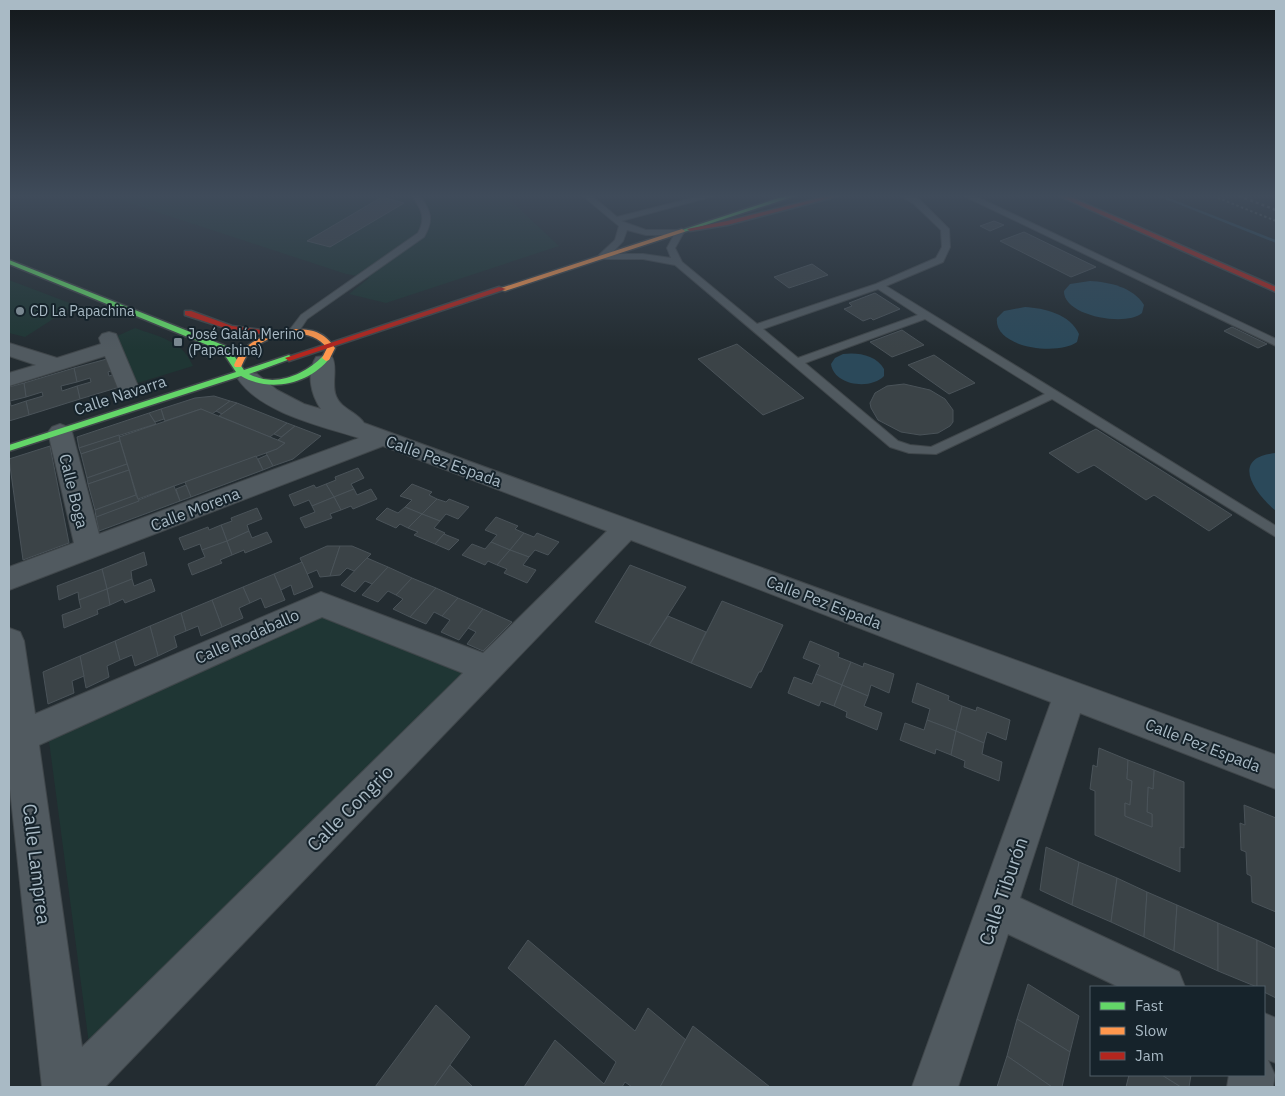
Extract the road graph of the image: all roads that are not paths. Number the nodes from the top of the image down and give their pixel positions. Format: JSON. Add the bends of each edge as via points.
{"nodes":[{"id":1,"x":405,"y":247,"type":"edge"},
{"id":2,"x":613,"y":247,"type":"edge"},
{"id":3,"x":632,"y":247,"type":"edge"},
{"id":4,"x":672,"y":247,"type":"edge"},
{"id":5,"x":946,"y":247,"type":"edge"},
{"id":6,"x":1076,"y":247,"type":"edge"},
{"id":7,"x":1178,"y":247,"type":"edge"},
{"id":8,"x":1179,"y":247,"type":"edge"},
{"id":9,"x":1202,"y":247,"type":"edge"},
{"id":10,"x":1185,"y":250,"type":"junction"},
{"id":11,"x":602,"y":257,"type":"junction"},
{"id":12,"x":9,"y":262,"type":"edge"},
{"id":13,"x":678,"y":264,"type":"junction"},
{"id":14,"x":1276,"y":279,"type":"edge"},
{"id":15,"x":879,"y":286,"type":"junction"},
{"id":16,"x":1276,"y":290,"type":"edge"},
{"id":17,"x":178,"y":310,"type":"dead end"},
{"id":18,"x":926,"y":314,"type":"junction"},
{"id":19,"x":387,"y":327,"type":"junction"},
{"id":20,"x":756,"y":328,"type":"junction"},
{"id":21,"x":293,"y":332,"type":"junction"},
{"id":22,"x":312,"y":333,"type":"junction"},
{"id":23,"x":278,"y":334,"type":"junction"},
{"id":24,"x":1276,"y":342,"type":"edge"},
{"id":25,"x":9,"y":349,"type":"edge"},
{"id":26,"x":327,"y":354,"type":"junction"},
{"id":27,"x":796,"y":363,"type":"junction"},
{"id":28,"x":55,"y":364,"type":"junction"},
{"id":29,"x":243,"y":372,"type":"junction"},
{"id":30,"x":9,"y":380,"type":"edge"},
{"id":31,"x":129,"y":391,"type":"dead end"},
{"id":32,"x":1053,"y":394,"type":"junction"},
{"id":33,"x":60,"y":432,"type":"junction"},
{"id":34,"x":376,"y":436,"type":"junction"},
{"id":35,"x":9,"y":448,"type":"edge"},
{"id":36,"x":627,"y":528,"type":"junction"},
{"id":37,"x":1276,"y":532,"type":"edge"},
{"id":38,"x":89,"y":549,"type":"junction"},
{"id":39,"x":9,"y":579,"type":"edge"},
{"id":40,"x":9,"y":641,"type":"edge"},
{"id":41,"x":488,"y":669,"type":"junction"},
{"id":42,"x":1070,"y":694,"type":"junction"},
{"id":43,"x":15,"y":739,"type":"edge"},
{"id":44,"x":1276,"y":772,"type":"edge"},
{"id":45,"x":997,"y":908,"type":"junction"},
{"id":46,"x":1162,"y":986,"type":"edge"},
{"id":47,"x":65,"y":1087,"type":"edge"},
{"id":48,"x":74,"y":1087,"type":"edge"},
{"id":49,"x":936,"y":1087,"type":"edge"}],
"edges":[{"from":1,"to":21,"type":"lane","via":[[304,317]]},
{"from":2,"to":11,"type":"lane"},
{"from":3,"to":11,"type":"main road"},
{"from":4,"to":13,"type":"lane"},
{"from":5,"to":15,"type":"lane","via":[[940,260]]},
{"from":6,"to":24,"type":"lane"},
{"from":7,"to":10,"type":"main road"},
{"from":8,"to":10,"type":"main road"},
{"from":9,"to":14,"type":"main road"},
{"from":10,"to":16,"type":"main road"},
{"from":11,"to":13,"type":"lane","via":[[641,255],[660,257]]},
{"from":11,"to":19,"type":"main road"},
{"from":12,"to":29,"type":"main road","via":[[225,349]]},
{"from":13,"to":20,"type":"lane"},
{"from":15,"to":18,"type":"lane"},
{"from":15,"to":20,"type":"lane"},
{"from":17,"to":23,"type":"main road","via":[[223,327],[250,333]]},
{"from":18,"to":27,"type":"lane"},
{"from":18,"to":32,"type":"lane"},
{"from":19,"to":22,"type":"main road","via":[[344,334]]},
{"from":19,"to":26,"type":"main road"},
{"from":20,"to":27,"type":"lane"},
{"from":21,"to":22,"type":"main road"},
{"from":21,"to":23,"type":"main road"},
{"from":22,"to":26,"type":"main road","via":[[326,339]]},
{"from":23,"to":29,"type":"main road","via":[[247,349],[239,360]]},
{"from":25,"to":28,"type":"street"},
{"from":26,"to":29,"type":"main road","name":"Calle Navarra"},
{"from":26,"to":29,"type":"main road","via":[[306,374],[282,381],[264,382]]},
{"from":26,"to":34,"type":"street","name":"Calle Pez Espada","via":[[321,381],[323,396],[331,409]]},
{"from":27,"to":32,"type":"lane","via":[[894,444],[909,449],[932,451]]},
{"from":28,"to":30,"type":"street"},
{"from":28,"to":31,"type":"street","via":[[111,342]]},
{"from":29,"to":33,"type":"main road","name":"Calle Navarra"},
{"from":29,"to":34,"type":"street","name":"Calle Pez Espada","via":[[269,395],[296,409]]},
{"from":32,"to":37,"type":"lane"},
{"from":33,"to":35,"type":"main road","name":"Calle Navarra"},
{"from":33,"to":38,"type":"street","name":"Calle Boga"},
{"from":34,"to":36,"type":"street","name":"Calle Pez Espada"},
{"from":34,"to":38,"type":"street","name":"Calle Morena"},
{"from":36,"to":41,"type":"street","name":"Calle Congrio"},
{"from":36,"to":42,"type":"street","name":"Calle Pez Espada"},
{"from":38,"to":39,"type":"street","name":"Calle Morena"},
{"from":40,"to":43,"type":"street","name":"Calle Lamprea"},
{"from":41,"to":43,"type":"street","name":"Calle Rodaballo","via":[[321,604]]},
{"from":41,"to":48,"type":"street","name":"Calle Congrio"},
{"from":42,"to":44,"type":"street","name":"Calle Pez Espada"},
{"from":42,"to":45,"type":"street","name":"Calle Tiburón"},
{"from":43,"to":47,"type":"street","name":"Calle Lamprea"},
{"from":45,"to":46,"type":"street"},
{"from":45,"to":49,"type":"street","name":"Calle Tiburón"}]}
